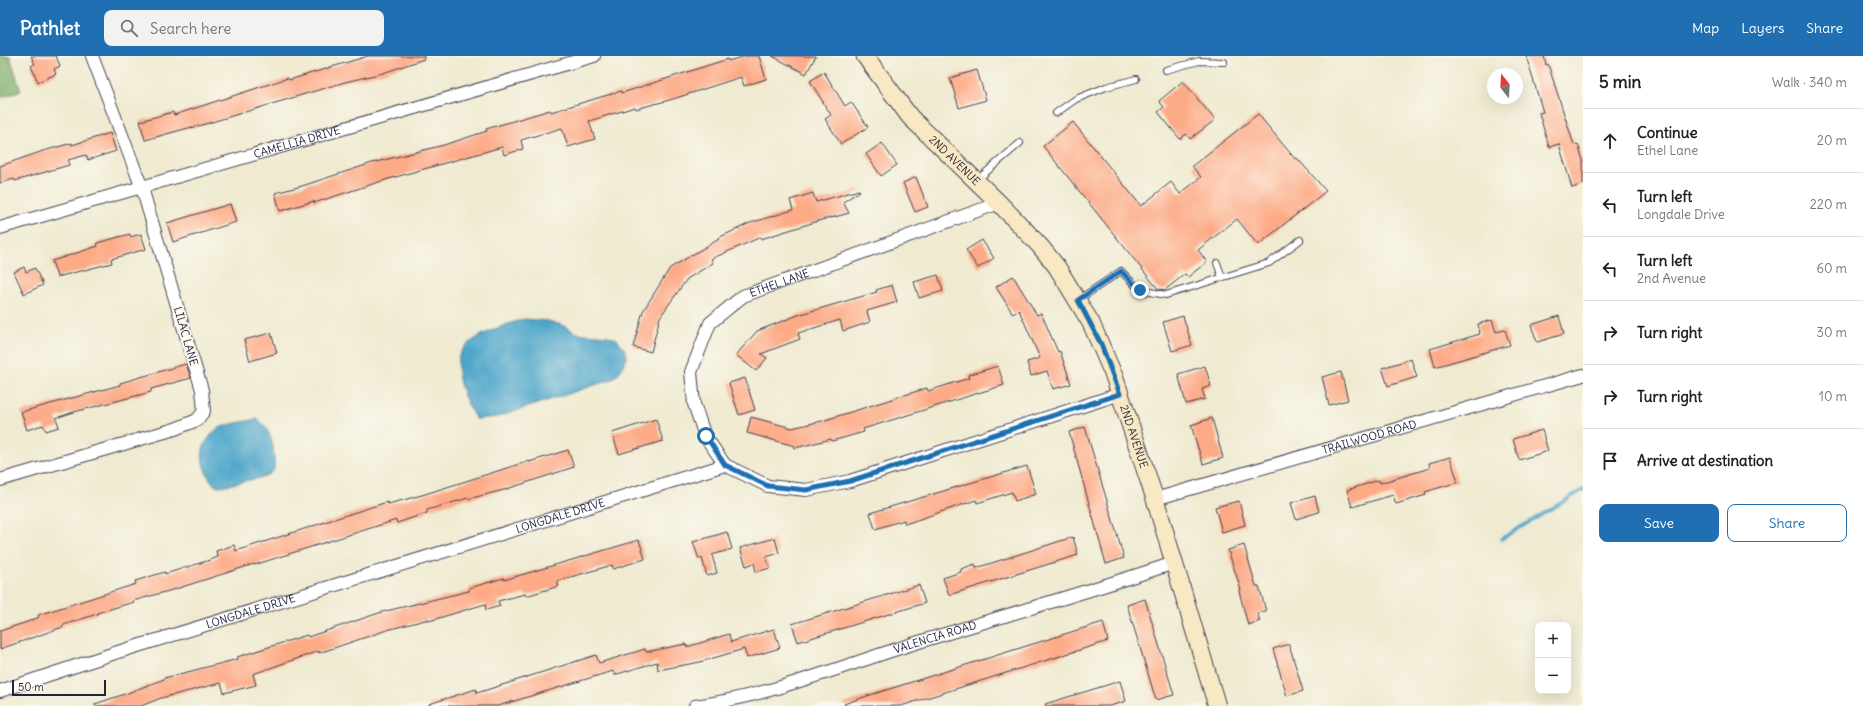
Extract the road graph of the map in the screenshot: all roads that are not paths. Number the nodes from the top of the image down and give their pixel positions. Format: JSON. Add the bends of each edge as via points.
{"nodes":[{"id":1,"x":92,"y":56,"type":"edge"},
{"id":2,"x":594,"y":56,"type":"edge"},
{"id":3,"x":865,"y":56,"type":"edge"},
{"id":4,"x":561,"y":60,"type":"edge"},
{"id":5,"x":1224,"y":62,"type":"dead end"},
{"id":6,"x":1166,"y":70,"type":"dead end"},
{"id":7,"x":1136,"y":79,"type":"dead end"},
{"id":8,"x":1056,"y":113,"type":"dead end"},
{"id":9,"x":1020,"y":143,"type":"dead end"},
{"id":10,"x":976,"y":180,"type":"junction"},
{"id":11,"x":142,"y":188,"type":"junction"},
{"id":12,"x":999,"y":203,"type":"junction"},
{"id":13,"x":0,"y":228,"type":"edge"},
{"id":14,"x":1300,"y":240,"type":"dead end"},
{"id":15,"x":1217,"y":263,"type":"dead end"},
{"id":16,"x":1222,"y":277,"type":"junction"},
{"id":17,"x":1078,"y":300,"type":"junction"},
{"id":18,"x":1583,"y":375,"type":"edge"},
{"id":19,"x":1120,"y":394,"type":"junction"},
{"id":20,"x":725,"y":465,"type":"junction"},
{"id":21,"x":0,"y":480,"type":"edge"},
{"id":22,"x":1156,"y":499,"type":"junction"},
{"id":23,"x":1174,"y":562,"type":"junction"},
{"id":24,"x":0,"y":691,"type":"edge"},
{"id":25,"x":695,"y":706,"type":"edge"},
{"id":26,"x":1217,"y":706,"type":"edge"}],
"edges":[{"from":1,"to":11,"type":"street","name":"LILAC LANE"},
{"from":2,"to":4,"type":"street","name":"CAMELLIA DRIVE"},
{"from":3,"to":10,"type":"street","name":"2ND AVENUE","via":[[910,117]]},
{"from":4,"to":11,"type":"street","name":"CAMELLIA DRIVE"},
{"from":5,"to":6,"type":"lane","via":[[1199,61]]},
{"from":7,"to":8,"type":"lane","via":[[1076,99]]},
{"from":9,"to":10,"type":"lane"},
{"from":10,"to":12,"type":"street","name":"2ND AVENUE"},
{"from":11,"to":13,"type":"street","name":"CAMELLIA DRIVE"},
{"from":11,"to":21,"type":"street","name":"LILAC LANE","via":[[202,390],[204,412],[198,420],[175,429]]},
{"from":12,"to":17,"type":"street","name":"2ND AVENUE","via":[[1057,267]]},
{"from":12,"to":20,"type":"street","name":"ETHEL LANE","via":[[743,296],[710,323],[691,372],[694,404],[706,436]]},
{"from":14,"to":16,"type":"lane","via":[[1269,263]]},
{"from":15,"to":16,"type":"lane"},
{"from":16,"to":17,"type":"lane","via":[[1166,295],[1140,290],[1121,271]]},
{"from":17,"to":19,"type":"street","name":"2ND AVENUE","via":[[1101,344]]},
{"from":18,"to":22,"type":"street","name":"TRAILWOOD ROAD"},
{"from":19,"to":20,"type":"street","via":[[850,481],[806,490],[768,486]]},
{"from":19,"to":22,"type":"street","name":"2ND AVENUE"},
{"from":20,"to":24,"type":"street","name":"LONGDALE DRIVE","via":[[118,652]]},
{"from":22,"to":23,"type":"street","name":"2ND AVENUE"},
{"from":23,"to":25,"type":"street","name":"VALENCIA ROAD","via":[[771,689]]},
{"from":23,"to":26,"type":"street","name":"2ND AVENUE"}]}
